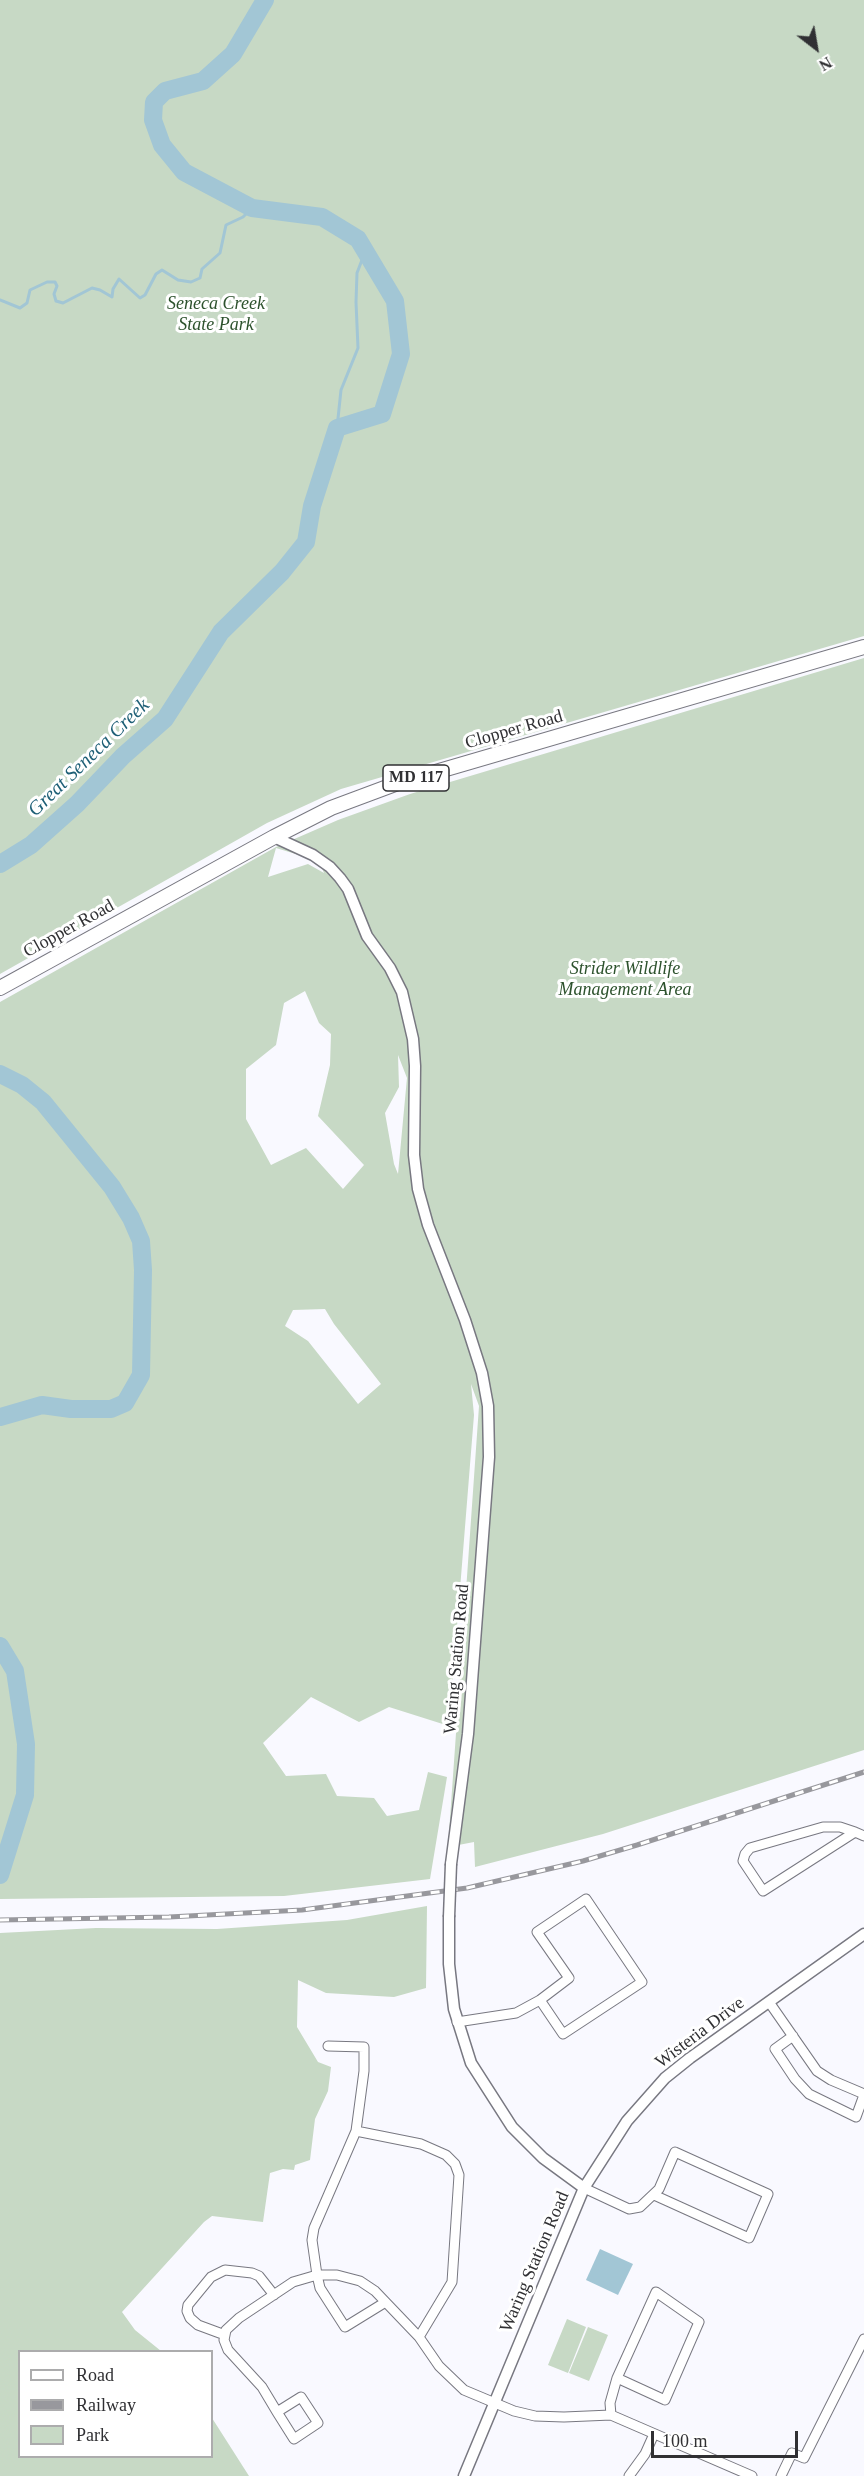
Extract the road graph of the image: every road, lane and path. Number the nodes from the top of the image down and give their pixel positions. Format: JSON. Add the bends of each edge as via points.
{"nodes":[{"id":1,"x":864,"y":647,"type":"edge"},
{"id":2,"x":274,"y":837,"type":"junction"},
{"id":3,"x":0,"y":988,"type":"edge"},
{"id":4,"x":859,"y":1834,"type":"edge"},
{"id":5,"x":864,"y":1934,"type":"edge"},
{"id":6,"x":540,"y":2000,"type":"junction"},
{"id":7,"x":769,"y":2002,"type":"junction"},
{"id":8,"x":457,"y":2022,"type":"junction"},
{"id":9,"x":793,"y":2036,"type":"junction"},
{"id":10,"x":328,"y":2046,"type":"dead end"},
{"id":11,"x":864,"y":2094,"type":"edge"},
{"id":12,"x":356,"y":2131,"type":"junction"},
{"id":13,"x":584,"y":2188,"type":"junction"},
{"id":14,"x":654,"y":2195,"type":"junction"},
{"id":15,"x":317,"y":2275,"type":"junction"},
{"id":16,"x":274,"y":2295,"type":"junction"},
{"id":17,"x":384,"y":2303,"type":"junction"},
{"id":18,"x":225,"y":2335,"type":"junction"},
{"id":19,"x":418,"y":2337,"type":"junction"},
{"id":20,"x":864,"y":2339,"type":"edge"},
{"id":21,"x":617,"y":2378,"type":"junction"},
{"id":22,"x":493,"y":2403,"type":"junction"},
{"id":23,"x":277,"y":2412,"type":"junction"},
{"id":24,"x":611,"y":2415,"type":"junction"},
{"id":25,"x":654,"y":2434,"type":"junction"},
{"id":26,"x":738,"y":2474,"type":"edge"},
{"id":27,"x":464,"y":2476,"type":"edge"},
{"id":28,"x":629,"y":2476,"type":"edge"},
{"id":29,"x":752,"y":2476,"type":"edge"},
{"id":30,"x":781,"y":2476,"type":"edge"}],
"edges":[{"from":1,"to":2,"type":"main road","name":"Clopper Road","number":"MD 117","via":[[398,783],[331,808]]},
{"from":2,"to":3,"type":"main road","name":"Clopper Road","number":"MD 117"},
{"from":2,"to":8,"type":"street","name":"Waring Station Road","bridge":true,"via":[[313,855],[340,878],[367,936],[402,992],[413,1040],[418,1189],[465,1320],[488,1406],[489,1457],[468,1734],[451,1864],[450,1987]]},
{"from":4,"to":4,"type":"street","via":[[763,1891],[744,1861],[750,1848],[823,1827],[840,1827]]},
{"from":5,"to":7,"type":"street","name":"Wisteria Drive"},
{"from":6,"to":6,"type":"street","via":[[563,2034],[642,1982],[586,1899],[537,1932],[569,1978]]},
{"from":6,"to":8,"type":"street","via":[[516,2013]]},
{"from":7,"to":9,"type":"street"},
{"from":7,"to":13,"type":"street","name":"Wisteria Drive","via":[[665,2078],[627,2121]]},
{"from":8,"to":13,"type":"street","name":"Waring Station Road","via":[[471,2063],[512,2127],[543,2158]]},
{"from":9,"to":11,"type":"street","via":[[817,2071]]},
{"from":9,"to":11,"type":"street","via":[[775,2049],[809,2094],[856,2117]]},
{"from":10,"to":12,"type":"street","via":[[364,2047]]},
{"from":12,"to":15,"type":"street","via":[[314,2228]]},
{"from":12,"to":19,"type":"street","via":[[421,2144],[446,2155],[459,2175],[452,2282]]},
{"from":13,"to":14,"type":"street","via":[[629,2209]]},
{"from":13,"to":22,"type":"street","name":"Waring Station Road"},
{"from":14,"to":14,"type":"street","via":[[675,2152],[768,2194],[749,2238]]},
{"from":15,"to":16,"type":"street","via":[[293,2282]]},
{"from":15,"to":17,"type":"street","via":[[360,2281]]},
{"from":15,"to":17,"type":"street","via":[[320,2288],[345,2327]]},
{"from":16,"to":18,"type":"street","via":[[239,2318]]},
{"from":16,"to":18,"type":"street","via":[[252,2273],[225,2270],[211,2277],[187,2311],[198,2325]]},
{"from":17,"to":19,"type":"street"},
{"from":18,"to":23,"type":"street","via":[[228,2350],[262,2387]]},
{"from":19,"to":22,"type":"street","via":[[433,2359],[464,2390]]},
{"from":20,"to":30,"type":"street","via":[[804,2458],[792,2453]]},
{"from":21,"to":21,"type":"street","via":[[656,2292],[699,2322],[665,2400]]},
{"from":21,"to":24,"type":"street"},
{"from":22,"to":24,"type":"street","via":[[550,2417]]},
{"from":22,"to":27,"type":"street","name":"Waring Station Road"},
{"from":23,"to":23,"type":"street","via":[[301,2397],[318,2423],[294,2439]]},
{"from":24,"to":25,"type":"street"},
{"from":25,"to":26,"type":"street"},
{"from":25,"to":28,"type":"street"},
{"from":26,"to":29,"type":"street"}]}
